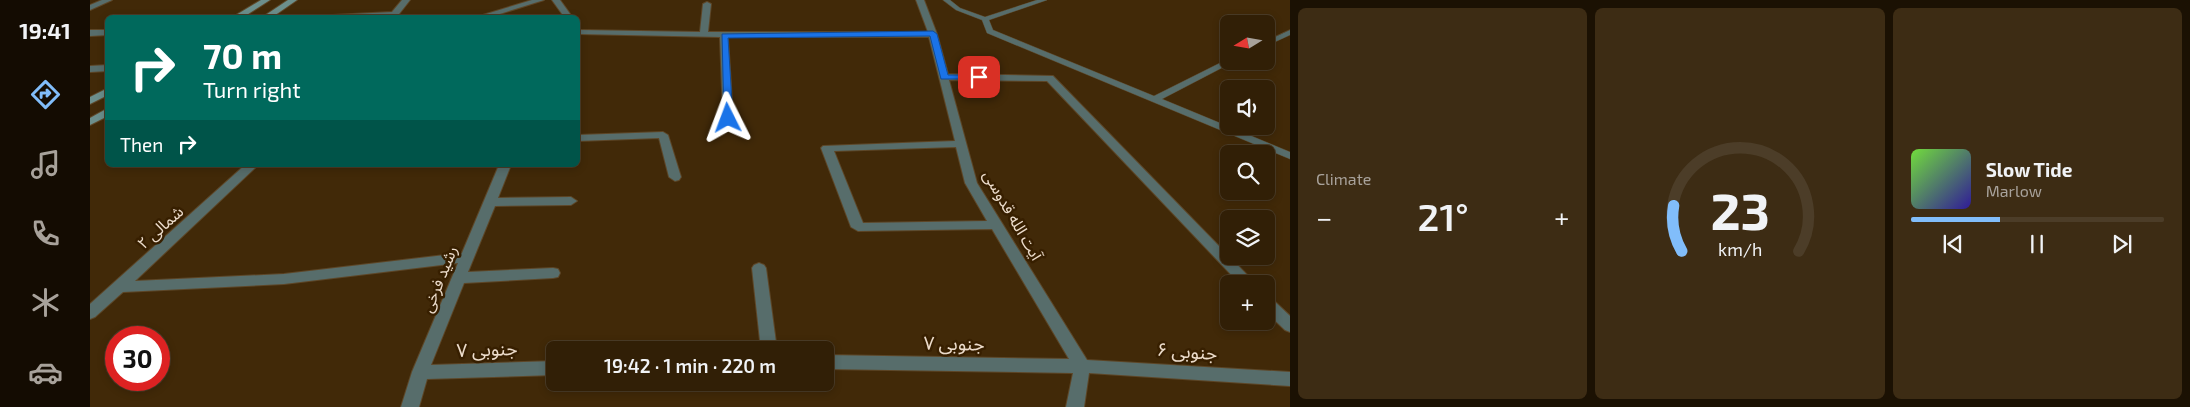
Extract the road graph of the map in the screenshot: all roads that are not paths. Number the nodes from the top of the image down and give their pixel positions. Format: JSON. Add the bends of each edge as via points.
{"nodes":[{"id":1,"x":108,"y":0,"type":"edge"},
{"id":2,"x":266,"y":0,"type":"edge"},
{"id":3,"x":293,"y":0,"type":"edge"},
{"id":4,"x":406,"y":0,"type":"edge"},
{"id":5,"x":540,"y":0,"type":"edge"},
{"id":6,"x":556,"y":0,"type":"edge"},
{"id":7,"x":920,"y":0,"type":"edge"},
{"id":8,"x":946,"y":0,"type":"edge"},
{"id":9,"x":1044,"y":0,"type":"edge"},
{"id":10,"x":707,"y":4,"type":"dead end"},
{"id":11,"x":90,"y":8,"type":"edge"},
{"id":12,"x":241,"y":15,"type":"edge"},
{"id":13,"x":270,"y":15,"type":"edge"},
{"id":14,"x":398,"y":15,"type":"edge"},
{"id":15,"x":488,"y":15,"type":"edge"},
{"id":16,"x":567,"y":15,"type":"edge"},
{"id":17,"x":985,"y":19,"type":"junction"},
{"id":18,"x":105,"y":32,"type":"edge"},
{"id":19,"x":580,"y":32,"type":"edge"},
{"id":20,"x":1290,"y":32,"type":"edge"},
{"id":21,"x":90,"y":33,"type":"edge"},
{"id":22,"x":933,"y":34,"type":"junction"},
{"id":23,"x":704,"y":35,"type":"junction"},
{"id":24,"x":724,"y":35,"type":"junction"},
{"id":25,"x":1275,"y":40,"type":"edge"},
{"id":26,"x":1220,"y":67,"type":"edge"},
{"id":27,"x":105,"y":68,"type":"edge"},
{"id":28,"x":90,"y":69,"type":"edge"},
{"id":29,"x":944,"y":77,"type":"junction"},
{"id":30,"x":105,"y":93,"type":"edge"},
{"id":31,"x":1154,"y":100,"type":"junction"},
{"id":32,"x":90,"y":101,"type":"edge"},
{"id":33,"x":105,"y":113,"type":"edge"},
{"id":34,"x":728,"y":118,"type":"dead end"},
{"id":35,"x":90,"y":122,"type":"edge"},
{"id":36,"x":580,"y":138,"type":"edge"},
{"id":37,"x":961,"y":144,"type":"junction"},
{"id":38,"x":1290,"y":156,"type":"edge"},
{"id":39,"x":250,"y":167,"type":"edge"},
{"id":40,"x":503,"y":167,"type":"edge"},
{"id":41,"x":675,"y":177,"type":"dead end"},
{"id":42,"x":571,"y":201,"type":"dead end"},
{"id":43,"x":489,"y":202,"type":"junction"},
{"id":44,"x":997,"y":225,"type":"junction"},
{"id":45,"x":466,"y":257,"type":"junction"},
{"id":46,"x":759,"y":268,"type":"dead end"},
{"id":47,"x":553,"y":273,"type":"dead end"},
{"id":48,"x":1240,"y":275,"type":"edge"},
{"id":49,"x":458,"y":278,"type":"junction"},
{"id":50,"x":118,"y":287,"type":"junction"},
{"id":51,"x":1275,"y":311,"type":"edge"},
{"id":52,"x":90,"y":313,"type":"edge"},
{"id":53,"x":1290,"y":326,"type":"edge"},
{"id":54,"x":768,"y":341,"type":"edge"},
{"id":55,"x":834,"y":362,"type":"edge"},
{"id":56,"x":1082,"y":366,"type":"junction"},
{"id":57,"x":546,"y":368,"type":"edge"},
{"id":58,"x":420,"y":372,"type":"junction"},
{"id":59,"x":1290,"y":379,"type":"edge"},
{"id":60,"x":410,"y":407,"type":"edge"},
{"id":61,"x":1075,"y":407,"type":"edge"}],
"edges":[{"from":1,"to":11,"type":"street"},
{"from":2,"to":12,"type":"main road"},
{"from":3,"to":13,"type":"main road"},
{"from":4,"to":14,"type":"street"},
{"from":5,"to":15,"type":"street"},
{"from":6,"to":16,"type":"street"},
{"from":7,"to":22,"type":"street","name":"آیت الله قدوسی"},
{"from":8,"to":17,"type":"lane","via":[[958,9]]},
{"from":9,"to":17,"type":"lane"},
{"from":10,"to":23,"type":"street"},
{"from":17,"to":31,"type":"lane","via":[[990,31]]},
{"from":18,"to":21,"type":"street"},
{"from":19,"to":23,"type":"street"},
{"from":20,"to":25,"type":"lane"},
{"from":22,"to":24,"type":"street"},
{"from":22,"to":29,"type":"street","name":"آیت الله قدوسی"},
{"from":23,"to":24,"type":"street"},
{"from":24,"to":34,"type":"street"},
{"from":26,"to":31,"type":"lane"},
{"from":27,"to":28,"type":"street"},
{"from":29,"to":37,"type":"street","name":"آیت الله قدوسی"},
{"from":29,"to":48,"type":"street","via":[[1050,78]]},
{"from":30,"to":32,"type":"main road"},
{"from":31,"to":38,"type":"lane"},
{"from":33,"to":35,"type":"main road"},
{"from":36,"to":41,"type":"street","via":[[663,135]]},
{"from":37,"to":44,"type":"street","name":"آیت الله قدوسی","via":[[971,183]]},
{"from":37,"to":44,"type":"street","via":[[827,148],[858,227]]},
{"from":39,"to":50,"type":"street","name":"۲ شمالی"},
{"from":40,"to":43,"type":"street","name":"رشید فرخی"},
{"from":42,"to":43,"type":"street"},
{"from":43,"to":45,"type":"street","name":"رشید فرخی"},
{"from":44,"to":56,"type":"street","name":"آیت الله قدوسی"},
{"from":45,"to":49,"type":"street","name":"رشید فرخی"},
{"from":45,"to":50,"type":"street","via":[[284,279]]},
{"from":46,"to":54,"type":"street"},
{"from":47,"to":49,"type":"street"},
{"from":49,"to":58,"type":"street","name":"رشید فرخی"},
{"from":50,"to":52,"type":"street","name":"۲ شمالی"},
{"from":51,"to":53,"type":"street"},
{"from":55,"to":56,"type":"street","name":"۷ جنوبی"},
{"from":56,"to":59,"type":"street","name":"۶ جنوبی"},
{"from":56,"to":61,"type":"street"},
{"from":57,"to":58,"type":"street","name":"۷ جنوبی"},
{"from":58,"to":60,"type":"street","name":"رشید فرخی"}]}
